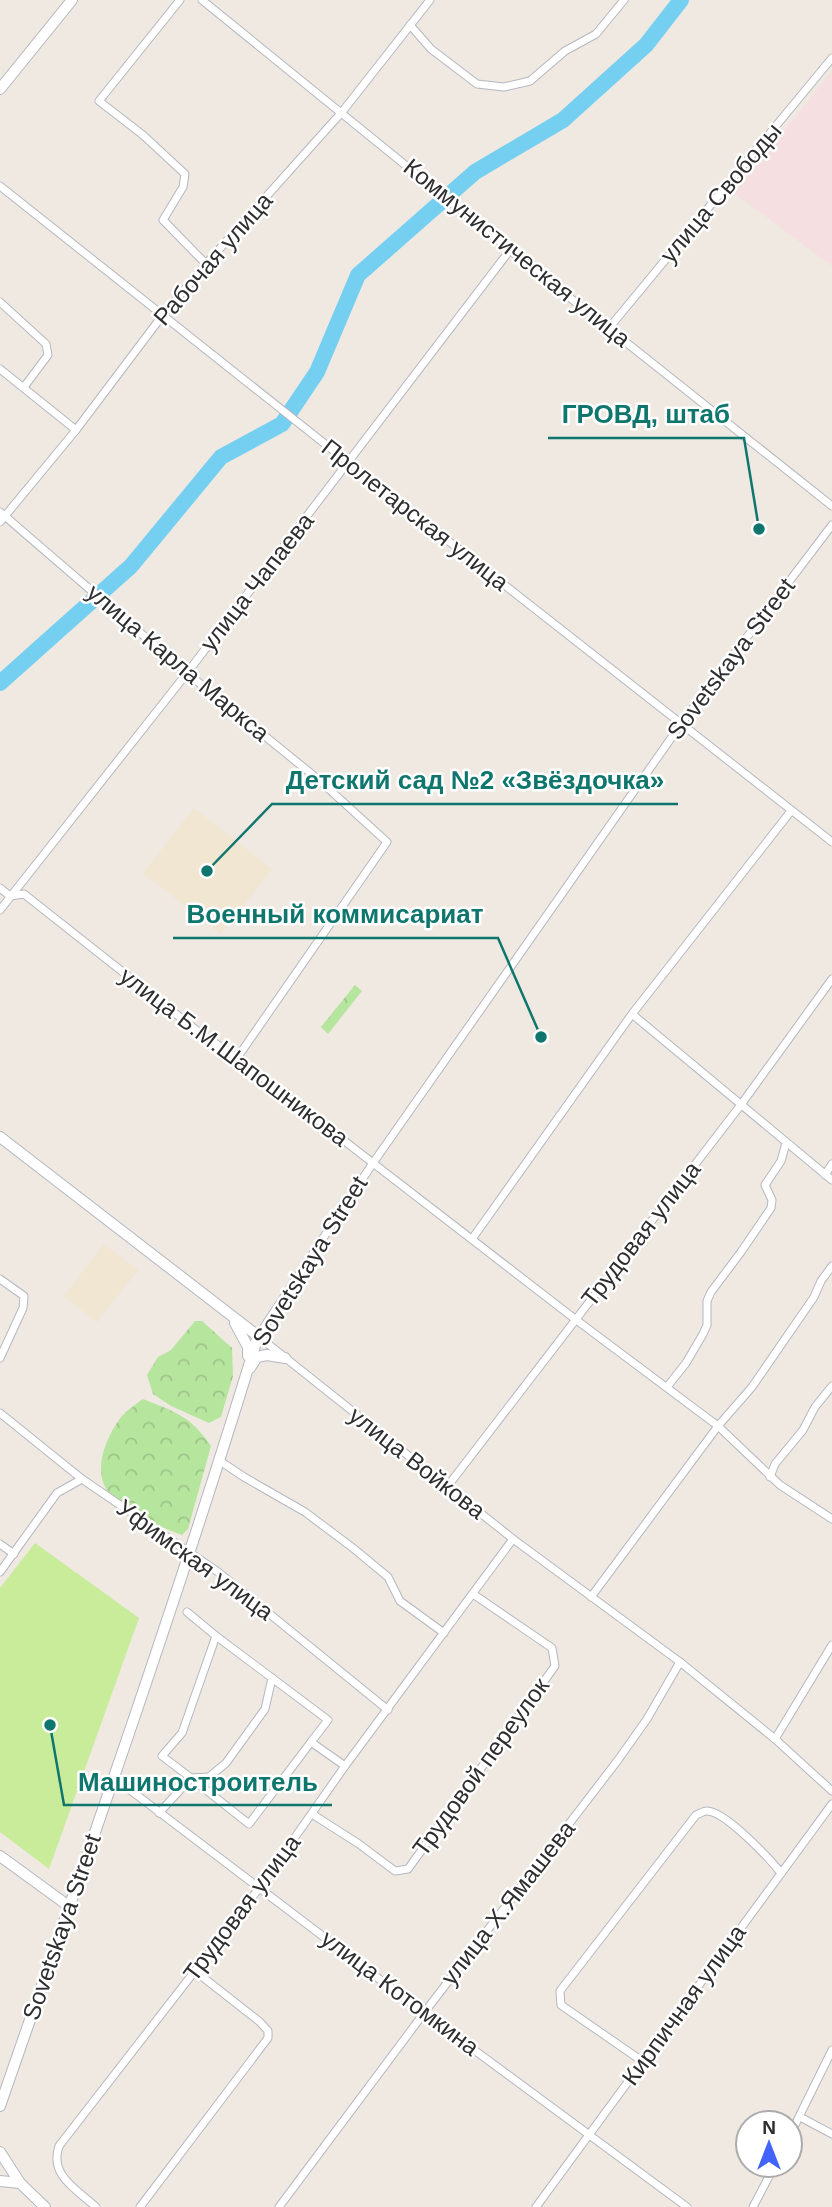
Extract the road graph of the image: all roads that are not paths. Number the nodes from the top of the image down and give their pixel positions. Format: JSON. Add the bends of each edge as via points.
{"nodes":[{"id":1,"x":72,"y":0,"type":"edge"},
{"id":2,"x":180,"y":0,"type":"edge"},
{"id":3,"x":202,"y":0,"type":"edge"},
{"id":4,"x":430,"y":0,"type":"edge"},
{"id":5,"x":624,"y":0,"type":"edge"},
{"id":6,"x":410,"y":26,"type":"junction"},
{"id":7,"x":832,"y":58,"type":"edge"},
{"id":8,"x":0,"y":89,"type":"edge"},
{"id":9,"x":342,"y":112,"type":"junction"},
{"id":10,"x":0,"y":186,"type":"edge"},
{"id":11,"x":510,"y":250,"type":"junction"},
{"id":12,"x":206,"y":264,"type":"junction"},
{"id":13,"x":0,"y":302,"type":"edge"},
{"id":14,"x":162,"y":316,"type":"junction"},
{"id":15,"x":609,"y":328,"type":"junction"},
{"id":16,"x":0,"y":369,"type":"edge"},
{"id":17,"x":24,"y":387,"type":"junction"},
{"id":18,"x":76,"y":430,"type":"junction"},
{"id":19,"x":349,"y":463,"type":"junction"},
{"id":20,"x":832,"y":506,"type":"edge"},
{"id":21,"x":2,"y":517,"type":"edge"},
{"id":22,"x":832,"y":525,"type":"edge"},
{"id":23,"x":187,"y":673,"type":"junction"},
{"id":24,"x":681,"y":724,"type":"junction"},
{"id":25,"x":791,"y":811,"type":"junction"},
{"id":26,"x":832,"y":842,"type":"edge"},
{"id":27,"x":0,"y":888,"type":"edge"},
{"id":28,"x":10,"y":896,"type":"junction"},
{"id":29,"x":0,"y":910,"type":"edge"},
{"id":30,"x":832,"y":979,"type":"edge"},
{"id":31,"x":632,"y":1014,"type":"junction"},
{"id":32,"x":237,"y":1058,"type":"junction"},
{"id":33,"x":740,"y":1106,"type":"junction"},
{"id":34,"x":0,"y":1137,"type":"edge"},
{"id":35,"x":786,"y":1143,"type":"junction"},
{"id":36,"x":373,"y":1163,"type":"junction"},
{"id":37,"x":832,"y":1164,"type":"edge"},
{"id":38,"x":829,"y":1177,"type":"edge"},
{"id":39,"x":472,"y":1239,"type":"junction"},
{"id":40,"x":832,"y":1266,"type":"edge"},
{"id":41,"x":0,"y":1279,"type":"edge"},
{"id":42,"x":228,"y":1314,"type":"junction"},
{"id":43,"x":575,"y":1320,"type":"junction"},
{"id":44,"x":258,"y":1336,"type":"junction"},
{"id":45,"x":0,"y":1358,"type":"edge"},
{"id":46,"x":285,"y":1358,"type":"junction"},
{"id":47,"x":246,"y":1373,"type":"junction"},
{"id":48,"x":832,"y":1386,"type":"edge"},
{"id":49,"x":667,"y":1387,"type":"junction"},
{"id":50,"x":0,"y":1413,"type":"edge"},
{"id":51,"x":718,"y":1426,"type":"junction"},
{"id":52,"x":220,"y":1461,"type":"junction"},
{"id":53,"x":770,"y":1477,"type":"junction"},
{"id":54,"x":82,"y":1479,"type":"junction"},
{"id":55,"x":447,"y":1487,"type":"junction"},
{"id":56,"x":832,"y":1518,"type":"edge"},
{"id":57,"x":513,"y":1539,"type":"junction"},
{"id":58,"x":0,"y":1544,"type":"edge"},
{"id":59,"x":188,"y":1550,"type":"junction"},
{"id":60,"x":14,"y":1554,"type":"junction"},
{"id":61,"x":0,"y":1572,"type":"edge"},
{"id":62,"x":473,"y":1594,"type":"junction"},
{"id":63,"x":591,"y":1597,"type":"junction"},
{"id":64,"x":187,"y":1612,"type":"dead end"},
{"id":65,"x":444,"y":1633,"type":"junction"},
{"id":66,"x":216,"y":1636,"type":"junction"},
{"id":67,"x":832,"y":1645,"type":"edge"},
{"id":68,"x":680,"y":1662,"type":"junction"},
{"id":69,"x":272,"y":1678,"type":"junction"},
{"id":70,"x":388,"y":1710,"type":"junction"},
{"id":71,"x":775,"y":1739,"type":"junction"},
{"id":72,"x":311,"y":1742,"type":"junction"},
{"id":73,"x":345,"y":1766,"type":"junction"},
{"id":74,"x":113,"y":1777,"type":"junction"},
{"id":75,"x":191,"y":1778,"type":"junction"},
{"id":76,"x":832,"y":1790,"type":"edge"},
{"id":77,"x":832,"y":1804,"type":"edge"},
{"id":78,"x":159,"y":1813,"type":"junction"},
{"id":79,"x":312,"y":1814,"type":"junction"},
{"id":80,"x":0,"y":1856,"type":"edge"},
{"id":81,"x":781,"y":1873,"type":"junction"},
{"id":82,"x":260,"y":1887,"type":"junction"},
{"id":83,"x":70,"y":1907,"type":"junction"},
{"id":84,"x":195,"y":1971,"type":"junction"},
{"id":85,"x":424,"y":2013,"type":"junction"},
{"id":86,"x":832,"y":2050,"type":"edge"},
{"id":87,"x":642,"y":2062,"type":"junction"},
{"id":88,"x":0,"y":2106,"type":"edge"},
{"id":89,"x":804,"y":2109,"type":"edge"},
{"id":90,"x":804,"y":2119,"type":"edge"},
{"id":91,"x":590,"y":2134,"type":"junction"},
{"id":92,"x":832,"y":2134,"type":"edge"},
{"id":93,"x":0,"y":2151,"type":"edge"},
{"id":94,"x":768,"y":2179,"type":"edge"},
{"id":95,"x":0,"y":2182,"type":"edge"},
{"id":96,"x":20,"y":2183,"type":"junction"},
{"id":97,"x":45,"y":2207,"type":"edge"},
{"id":98,"x":96,"y":2207,"type":"edge"},
{"id":99,"x":140,"y":2207,"type":"edge"},
{"id":100,"x":279,"y":2207,"type":"edge"},
{"id":101,"x":536,"y":2207,"type":"edge"},
{"id":102,"x":687,"y":2207,"type":"edge"},
{"id":103,"x":753,"y":2207,"type":"edge"}],
"edges":[{"from":1,"to":8,"type":"main road"},
{"from":2,"to":12,"type":"street","via":[[99,101],[185,173],[183,187],[163,220]]},
{"from":3,"to":9,"type":"street","name":"Коммунистическая улица"},
{"from":4,"to":6,"type":"street","name":"Рабочая улица"},
{"from":5,"to":6,"type":"street","via":[[596,34],[565,51],[530,81],[503,87],[477,84],[431,49]]},
{"from":6,"to":9,"type":"street","name":"Рабочая улица"},
{"from":7,"to":15,"type":"street","name":"улица Свободы"},
{"from":9,"to":11,"type":"street","name":"Коммунистическая улица"},
{"from":9,"to":12,"type":"street","name":"Рабочая улица"},
{"from":10,"to":14,"type":"street","name":"Пролетарская улица"},
{"from":11,"to":15,"type":"street","name":"Коммунистическая улица"},
{"from":11,"to":19,"type":"street","name":"улица Чапаева"},
{"from":12,"to":14,"type":"street","name":"Рабочая улица"},
{"from":13,"to":17,"type":"street","via":[[46,344],[48,355]]},
{"from":14,"to":18,"type":"street","name":"Рабочая улица"},
{"from":14,"to":19,"type":"street","name":"Пролетарская улица"},
{"from":15,"to":20,"type":"street","name":"Коммунистическая улица"},
{"from":16,"to":17,"type":"street"},
{"from":17,"to":18,"type":"street"},
{"from":18,"to":21,"type":"street","name":"Рабочая улица"},
{"from":19,"to":23,"type":"street","name":"улица Чапаева"},
{"from":19,"to":24,"type":"street","name":"Пролетарская улица"},
{"from":21,"to":23,"type":"street","name":"улица Карла Маркса"},
{"from":22,"to":24,"type":"street","name":"Sovetskaya Street"},
{"from":23,"to":28,"type":"street","name":"улица Чапаева"},
{"from":23,"to":32,"type":"street","name":"улица Карла Маркса","via":[[319,779],[387,842]]},
{"from":24,"to":25,"type":"street","name":"Пролетарская улица"},
{"from":24,"to":36,"type":"street","name":"Sovetskaya Street"},
{"from":25,"to":26,"type":"street","name":"Пролетарская улица"},
{"from":25,"to":31,"type":"street"},
{"from":27,"to":28,"type":"street","name":"улица Б.М.Шапошникова"},
{"from":28,"to":29,"type":"street","name":"улица Чапаева"},
{"from":28,"to":32,"type":"street","name":"улица Б.М.Шапошникова","via":[[24,894]]},
{"from":30,"to":33,"type":"street","name":"Трудовая улица"},
{"from":31,"to":33,"type":"street"},
{"from":31,"to":39,"type":"street"},
{"from":32,"to":36,"type":"street","name":"улица Б.М.Шапошникова"},
{"from":33,"to":35,"type":"street"},
{"from":33,"to":43,"type":"street","name":"Трудовая улица"},
{"from":34,"to":42,"type":"main road","name":"улица Войкова"},
{"from":35,"to":38,"type":"street"},
{"from":35,"to":49,"type":"street","via":[[781,1161],[765,1185],[771,1208],[710,1292],[703,1334]]},
{"from":36,"to":39,"type":"street","name":"улица Б.М.Шапошникова"},
{"from":36,"to":44,"type":"street","name":"Sovetskaya Street"},
{"from":37,"to":38,"type":"street"},
{"from":39,"to":43,"type":"street","name":"улица Б.М.Шапошникова"},
{"from":40,"to":51,"type":"street","via":[[752,1387]]},
{"from":41,"to":45,"type":"street","via":[[24,1296]]},
{"from":42,"to":44,"type":"main road","name":"улица Войкова"},
{"from":42,"to":47,"type":"main road","via":[[248,1347]]},
{"from":43,"to":49,"type":"street","name":"улица Б.М.Шапошникова"},
{"from":43,"to":55,"type":"street","name":"Трудовая улица"},
{"from":44,"to":46,"type":"street","name":"улица Войкова"},
{"from":44,"to":47,"type":"main road","name":"Sovetskaya Street"},
{"from":46,"to":47,"type":"main road","via":[[257,1357]]},
{"from":46,"to":55,"type":"street","name":"улица Войкова"},
{"from":47,"to":52,"type":"main road","name":"Sovetskaya Street"},
{"from":48,"to":53,"type":"street"},
{"from":49,"to":51,"type":"street","name":"улица Б.М.Шапошникова"},
{"from":50,"to":54,"type":"street","name":"Уфимская улица"},
{"from":51,"to":53,"type":"street","name":"улица Б.М.Шапошникова"},
{"from":51,"to":63,"type":"street"},
{"from":52,"to":59,"type":"main road","name":"Sovetskaya Street"},
{"from":52,"to":65,"type":"street","via":[[305,1512],[353,1548],[388,1577],[400,1601]]},
{"from":53,"to":56,"type":"street","name":"улица Б.М.Шапошникова"},
{"from":54,"to":59,"type":"street","name":"Уфимская улица"},
{"from":54,"to":60,"type":"street","via":[[57,1493]]},
{"from":55,"to":57,"type":"street","name":"улица Войкова"},
{"from":57,"to":62,"type":"street","name":"Трудовая улица"},
{"from":57,"to":63,"type":"street","name":"улица Войкова"},
{"from":58,"to":60,"type":"street"},
{"from":59,"to":70,"type":"street","name":"Уфимская улица"},
{"from":59,"to":74,"type":"main road","name":"Sovetskaya Street"},
{"from":60,"to":61,"type":"street"},
{"from":62,"to":65,"type":"street","name":"Трудовая улица"},
{"from":62,"to":79,"type":"street","name":"Трудовой переулок","via":[[552,1648],[555,1666],[408,1869],[394,1871]]},
{"from":63,"to":68,"type":"street","name":"улица Войкова"},
{"from":64,"to":66,"type":"street"},
{"from":65,"to":70,"type":"street","name":"Трудовая улица"},
{"from":66,"to":69,"type":"street"},
{"from":66,"to":75,"type":"street","via":[[182,1733],[162,1756]]},
{"from":67,"to":71,"type":"street"},
{"from":68,"to":71,"type":"street","name":"улица Войкова"},
{"from":68,"to":85,"type":"street","name":"улица Х.Ямашева","via":[[618,1760]]},
{"from":69,"to":72,"type":"street","via":[[328,1720]]},
{"from":69,"to":75,"type":"street","via":[[265,1709],[226,1763],[209,1777]]},
{"from":70,"to":73,"type":"street","name":"Трудовая улица"},
{"from":71,"to":76,"type":"street","name":"улица Войкова"},
{"from":72,"to":73,"type":"street"},
{"from":72,"to":75,"type":"street","via":[[249,1824]]},
{"from":73,"to":79,"type":"street","name":"Трудовая улица"},
{"from":74,"to":78,"type":"street","name":"улица Котомкина"},
{"from":74,"to":83,"type":"main road","name":"Sovetskaya Street"},
{"from":75,"to":78,"type":"street"},
{"from":77,"to":81,"type":"street","name":"Кирпичная улица"},
{"from":78,"to":82,"type":"street","name":"улица Котомкина"},
{"from":79,"to":82,"type":"street","name":"Трудовая улица"},
{"from":80,"to":83,"type":"main road"},
{"from":81,"to":87,"type":"street","name":"Кирпичная улица"},
{"from":81,"to":87,"type":"street","via":[[765,1853],[719,1815],[707,1811],[696,1815],[561,1991],[561,2005]]},
{"from":82,"to":84,"type":"street","name":"Трудовая улица"},
{"from":82,"to":85,"type":"street","name":"улица Котомкина"},
{"from":83,"to":88,"type":"main road","name":"Sovetskaya Street"},
{"from":84,"to":98,"type":"street","name":"Трудовая улица","via":[[59,2146],[55,2162],[61,2175]]},
{"from":84,"to":99,"type":"street","via":[[260,2022],[268,2038]]},
{"from":85,"to":91,"type":"street","name":"улица Котомкина"},
{"from":85,"to":100,"type":"street","name":"улица Х.Ямашева"},
{"from":86,"to":89,"type":"street"},
{"from":87,"to":91,"type":"street","name":"Кирпичная улица"},
{"from":90,"to":92,"type":"street"},
{"from":91,"to":101,"type":"street","name":"Кирпичная улица"},
{"from":91,"to":102,"type":"street","name":"улица Котомкина"},
{"from":93,"to":96,"type":"main road"},
{"from":94,"to":103,"type":"street"},
{"from":95,"to":96,"type":"main road"},
{"from":96,"to":97,"type":"main road"}]}
